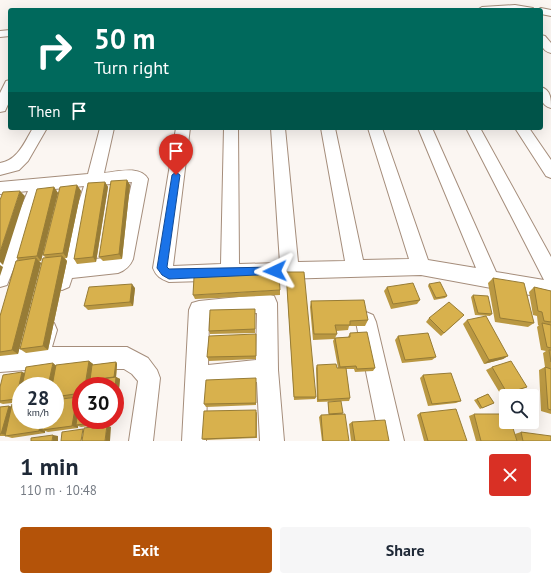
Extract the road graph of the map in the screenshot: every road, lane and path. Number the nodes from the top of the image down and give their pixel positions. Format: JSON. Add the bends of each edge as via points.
{"nodes":[{"id":1,"x":543,"y":40,"type":"edge"},
{"id":2,"x":551,"y":50,"type":"edge"},
{"id":3,"x":543,"y":84,"type":"edge"},
{"id":4,"x":8,"y":89,"type":"edge"},
{"id":5,"x":551,"y":104,"type":"edge"},
{"id":6,"x":0,"y":109,"type":"edge"},
{"id":7,"x":39,"y":130,"type":"edge"},
{"id":8,"x":106,"y":130,"type":"edge"},
{"id":9,"x":183,"y":130,"type":"edge"},
{"id":10,"x":231,"y":130,"type":"edge"},
{"id":11,"x":278,"y":130,"type":"edge"},
{"id":12,"x":328,"y":130,"type":"edge"},
{"id":13,"x":376,"y":130,"type":"edge"},
{"id":14,"x":426,"y":130,"type":"edge"},
{"id":15,"x":474,"y":130,"type":"edge"},
{"id":16,"x":523,"y":130,"type":"edge"},
{"id":17,"x":0,"y":169,"type":"edge"},
{"id":18,"x":551,"y":172,"type":"edge"},
{"id":19,"x":94,"y":180,"type":"junction"},
{"id":20,"x":39,"y":185,"type":"junction"},
{"id":21,"x":0,"y":188,"type":"edge"},
{"id":22,"x":421,"y":268,"type":"junction"},
{"id":23,"x":356,"y":269,"type":"junction"},
{"id":24,"x":65,"y":271,"type":"junction"},
{"id":25,"x":290,"y":271,"type":"junction"},
{"id":26,"x":230,"y":273,"type":"junction"},
{"id":27,"x":551,"y":275,"type":"edge"},
{"id":28,"x":0,"y":279,"type":"edge"},
{"id":29,"x":490,"y":279,"type":"junction"},
{"id":30,"x":551,"y":286,"type":"edge"},
{"id":31,"x":366,"y":322,"type":"edge"},
{"id":32,"x":38,"y":358,"type":"junction"},
{"id":33,"x":0,"y":361,"type":"edge"},
{"id":34,"x":267,"y":370,"type":"junction"},
{"id":35,"x":196,"y":377,"type":"junction"},
{"id":36,"x":141,"y":441,"type":"edge"},
{"id":37,"x":194,"y":441,"type":"edge"},
{"id":38,"x":272,"y":441,"type":"edge"},
{"id":39,"x":392,"y":441,"type":"edge"}],
"edges":[{"from":1,"to":2,"type":"street"},
{"from":3,"to":5,"type":"street"},
{"from":4,"to":6,"type":"street"},
{"from":7,"to":17,"type":"street","via":[[23,157],[14,166]]},
{"from":8,"to":19,"type":"street"},
{"from":9,"to":26,"type":"street","via":[[162,268],[169,274]]},
{"from":10,"to":26,"type":"street"},
{"from":11,"to":25,"type":"street"},
{"from":12,"to":23,"type":"street"},
{"from":13,"to":22,"type":"street"},
{"from":14,"to":29,"type":"street"},
{"from":15,"to":27,"type":"street"},
{"from":16,"to":18,"type":"street"},
{"from":19,"to":20,"type":"street"},
{"from":19,"to":24,"type":"street"},
{"from":19,"to":24,"type":"street","via":[[134,176],[140,179],[124,259],[118,265]]},
{"from":20,"to":21,"type":"street"},
{"from":20,"to":28,"type":"street"},
{"from":22,"to":23,"type":"street"},
{"from":22,"to":29,"type":"street"},
{"from":23,"to":25,"type":"street"},
{"from":24,"to":32,"type":"street"},
{"from":25,"to":26,"type":"street"},
{"from":29,"to":30,"type":"street","via":[[546,289]]},
{"from":31,"to":39,"type":"street"},
{"from":32,"to":33,"type":"street"},
{"from":32,"to":36,"type":"street","via":[[127,358],[140,366],[149,378]]},
{"from":34,"to":35,"type":"street"},
{"from":34,"to":35,"type":"street","via":[[267,303],[198,310]]},
{"from":34,"to":38,"type":"street"},
{"from":35,"to":37,"type":"street"}]}
